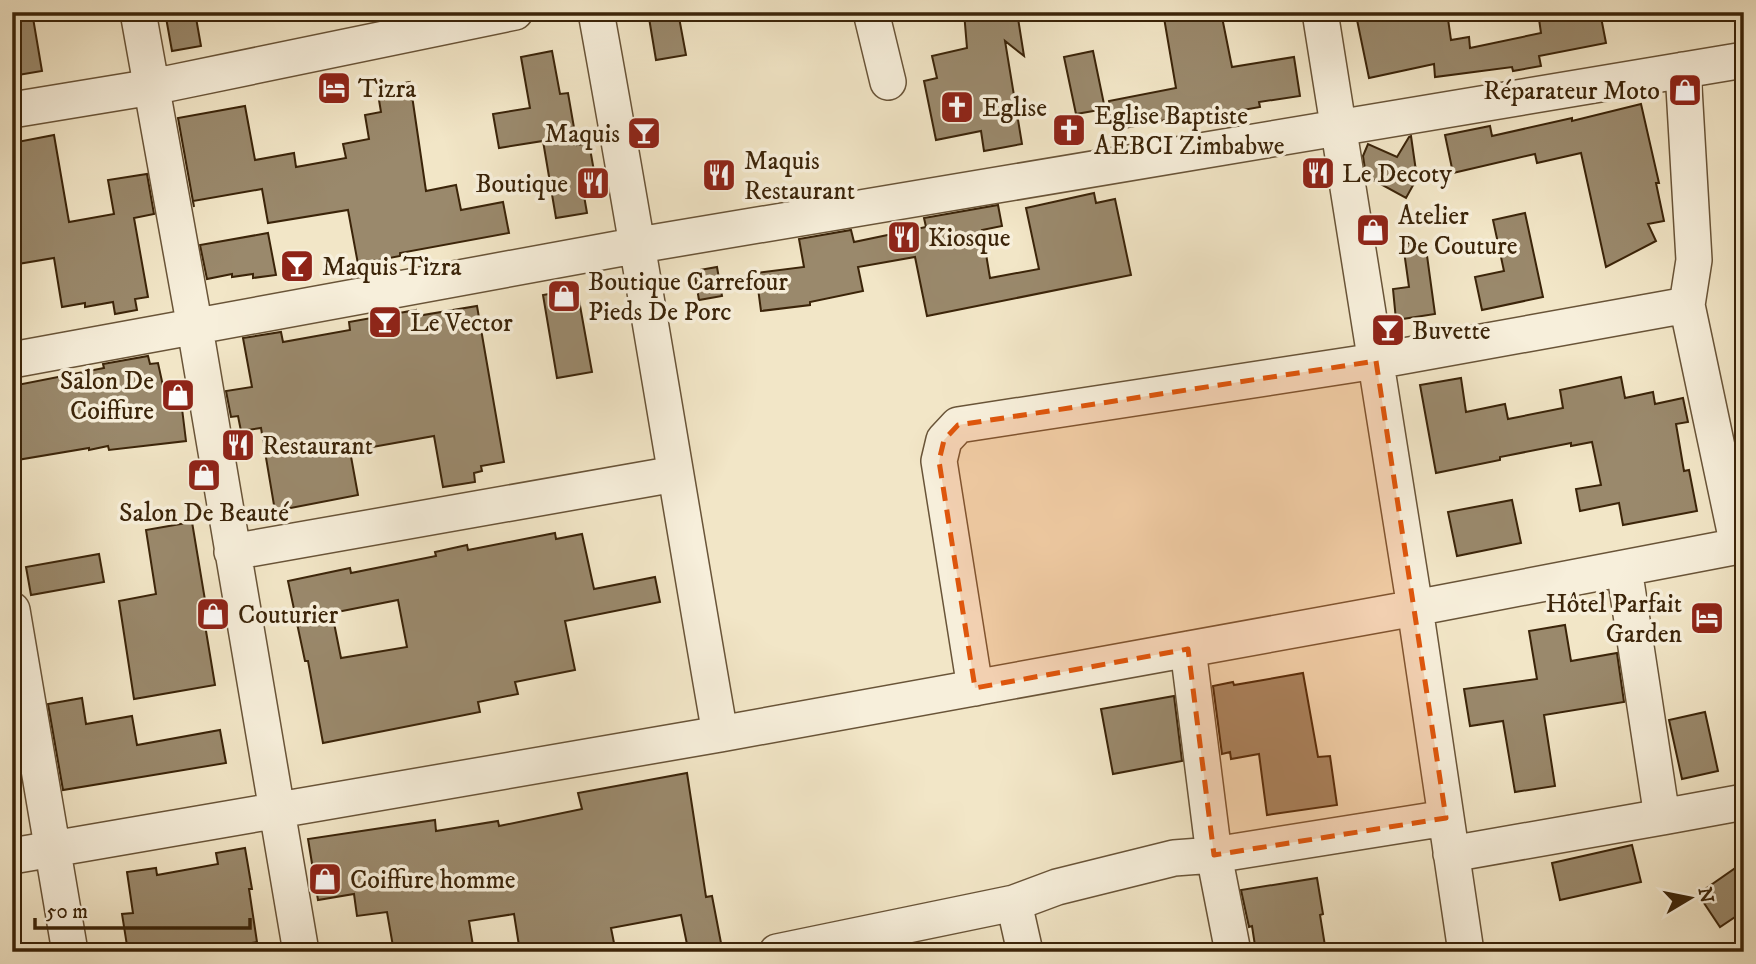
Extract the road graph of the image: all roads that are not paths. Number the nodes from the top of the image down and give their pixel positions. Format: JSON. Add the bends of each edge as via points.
{"nodes":[{"id":1,"x":138,"y":12,"type":"edge"},
{"id":2,"x":515,"y":12,"type":"edge"},
{"id":3,"x":596,"y":12,"type":"edge"},
{"id":4,"x":870,"y":12,"type":"edge"},
{"id":5,"x":1320,"y":12,"type":"edge"},
{"id":6,"x":1744,"y":60,"type":"edge"},
{"id":7,"x":1683,"y":70,"type":"junction"},
{"id":8,"x":888,"y":82,"type":"dead end"},
{"id":9,"x":152,"y":87,"type":"junction"},
{"id":10,"x":12,"y":110,"type":"edge"},
{"id":11,"x":1340,"y":127,"type":"junction"},
{"id":12,"x":639,"y":244,"type":"junction"},
{"id":13,"x":1688,"y":305,"type":"junction"},
{"id":14,"x":195,"y":328,"type":"junction"},
{"id":15,"x":12,"y":360,"type":"edge"},
{"id":16,"x":1376,"y":361,"type":"junction"},
{"id":17,"x":675,"y":474,"type":"junction"},
{"id":18,"x":1741,"y":545,"type":"edge"},
{"id":19,"x":232,"y":552,"type":"junction"},
{"id":20,"x":1624,"y":568,"type":"junction"},
{"id":21,"x":1415,"y":608,"type":"junction"},
{"id":22,"x":12,"y":610,"type":"edge"},
{"id":23,"x":1188,"y":649,"type":"junction"},
{"id":24,"x":975,"y":688,"type":"junction"},
{"id":25,"x":720,"y":734,"type":"junction"},
{"id":26,"x":1744,"y":802,"type":"edge"},
{"id":27,"x":276,"y":810,"type":"junction"},
{"id":28,"x":1662,"y":817,"type":"junction"},
{"id":29,"x":1446,"y":818,"type":"junction"},
{"id":30,"x":51,"y":851,"type":"junction"},
{"id":31,"x":1451,"y":854,"type":"junction"},
{"id":32,"x":1214,"y":855,"type":"junction"},
{"id":33,"x":12,"y":856,"type":"edge"},
{"id":34,"x":1014,"y":903,"type":"junction"},
{"id":35,"x":70,"y":952,"type":"edge"},
{"id":36,"x":301,"y":952,"type":"edge"},
{"id":37,"x":777,"y":952,"type":"edge"},
{"id":38,"x":1025,"y":952,"type":"edge"},
{"id":39,"x":1233,"y":952,"type":"edge"},
{"id":40,"x":1466,"y":952,"type":"edge"}],
"edges":[{"from":1,"to":9,"type":"street"},
{"from":2,"to":9,"type":"street"},
{"from":3,"to":12,"type":"street"},
{"from":4,"to":8,"type":"street"},
{"from":5,"to":11,"type":"street"},
{"from":6,"to":7,"type":"street"},
{"from":7,"to":11,"type":"street"},
{"from":7,"to":13,"type":"street","via":[[1694,260]]},
{"from":9,"to":10,"type":"street"},
{"from":9,"to":14,"type":"street"},
{"from":11,"to":12,"type":"street"},
{"from":11,"to":16,"type":"street"},
{"from":12,"to":14,"type":"street"},
{"from":12,"to":17,"type":"street"},
{"from":13,"to":16,"type":"street"},
{"from":13,"to":18,"type":"street"},
{"from":14,"to":15,"type":"street"},
{"from":14,"to":19,"type":"street"},
{"from":16,"to":21,"type":"street"},
{"from":16,"to":24,"type":"street","via":[[958,425],[944,440],[939,461]]},
{"from":17,"to":19,"type":"street"},
{"from":17,"to":25,"type":"street"},
{"from":18,"to":20,"type":"street"},
{"from":19,"to":27,"type":"street"},
{"from":20,"to":21,"type":"street"},
{"from":20,"to":28,"type":"street"},
{"from":21,"to":23,"type":"street"},
{"from":21,"to":29,"type":"street"},
{"from":22,"to":30,"type":"street"},
{"from":23,"to":24,"type":"street"},
{"from":23,"to":32,"type":"street"},
{"from":24,"to":25,"type":"street"},
{"from":25,"to":27,"type":"street"},
{"from":26,"to":28,"type":"street"},
{"from":27,"to":30,"type":"street"},
{"from":27,"to":36,"type":"street"},
{"from":28,"to":31,"type":"street"},
{"from":29,"to":31,"type":"street"},
{"from":29,"to":32,"type":"street"},
{"from":30,"to":33,"type":"street"},
{"from":30,"to":35,"type":"street"},
{"from":31,"to":40,"type":"street"},
{"from":32,"to":34,"type":"street","via":[[1174,858]]},
{"from":32,"to":39,"type":"street"},
{"from":34,"to":37,"type":"street"},
{"from":34,"to":38,"type":"street"}]}
